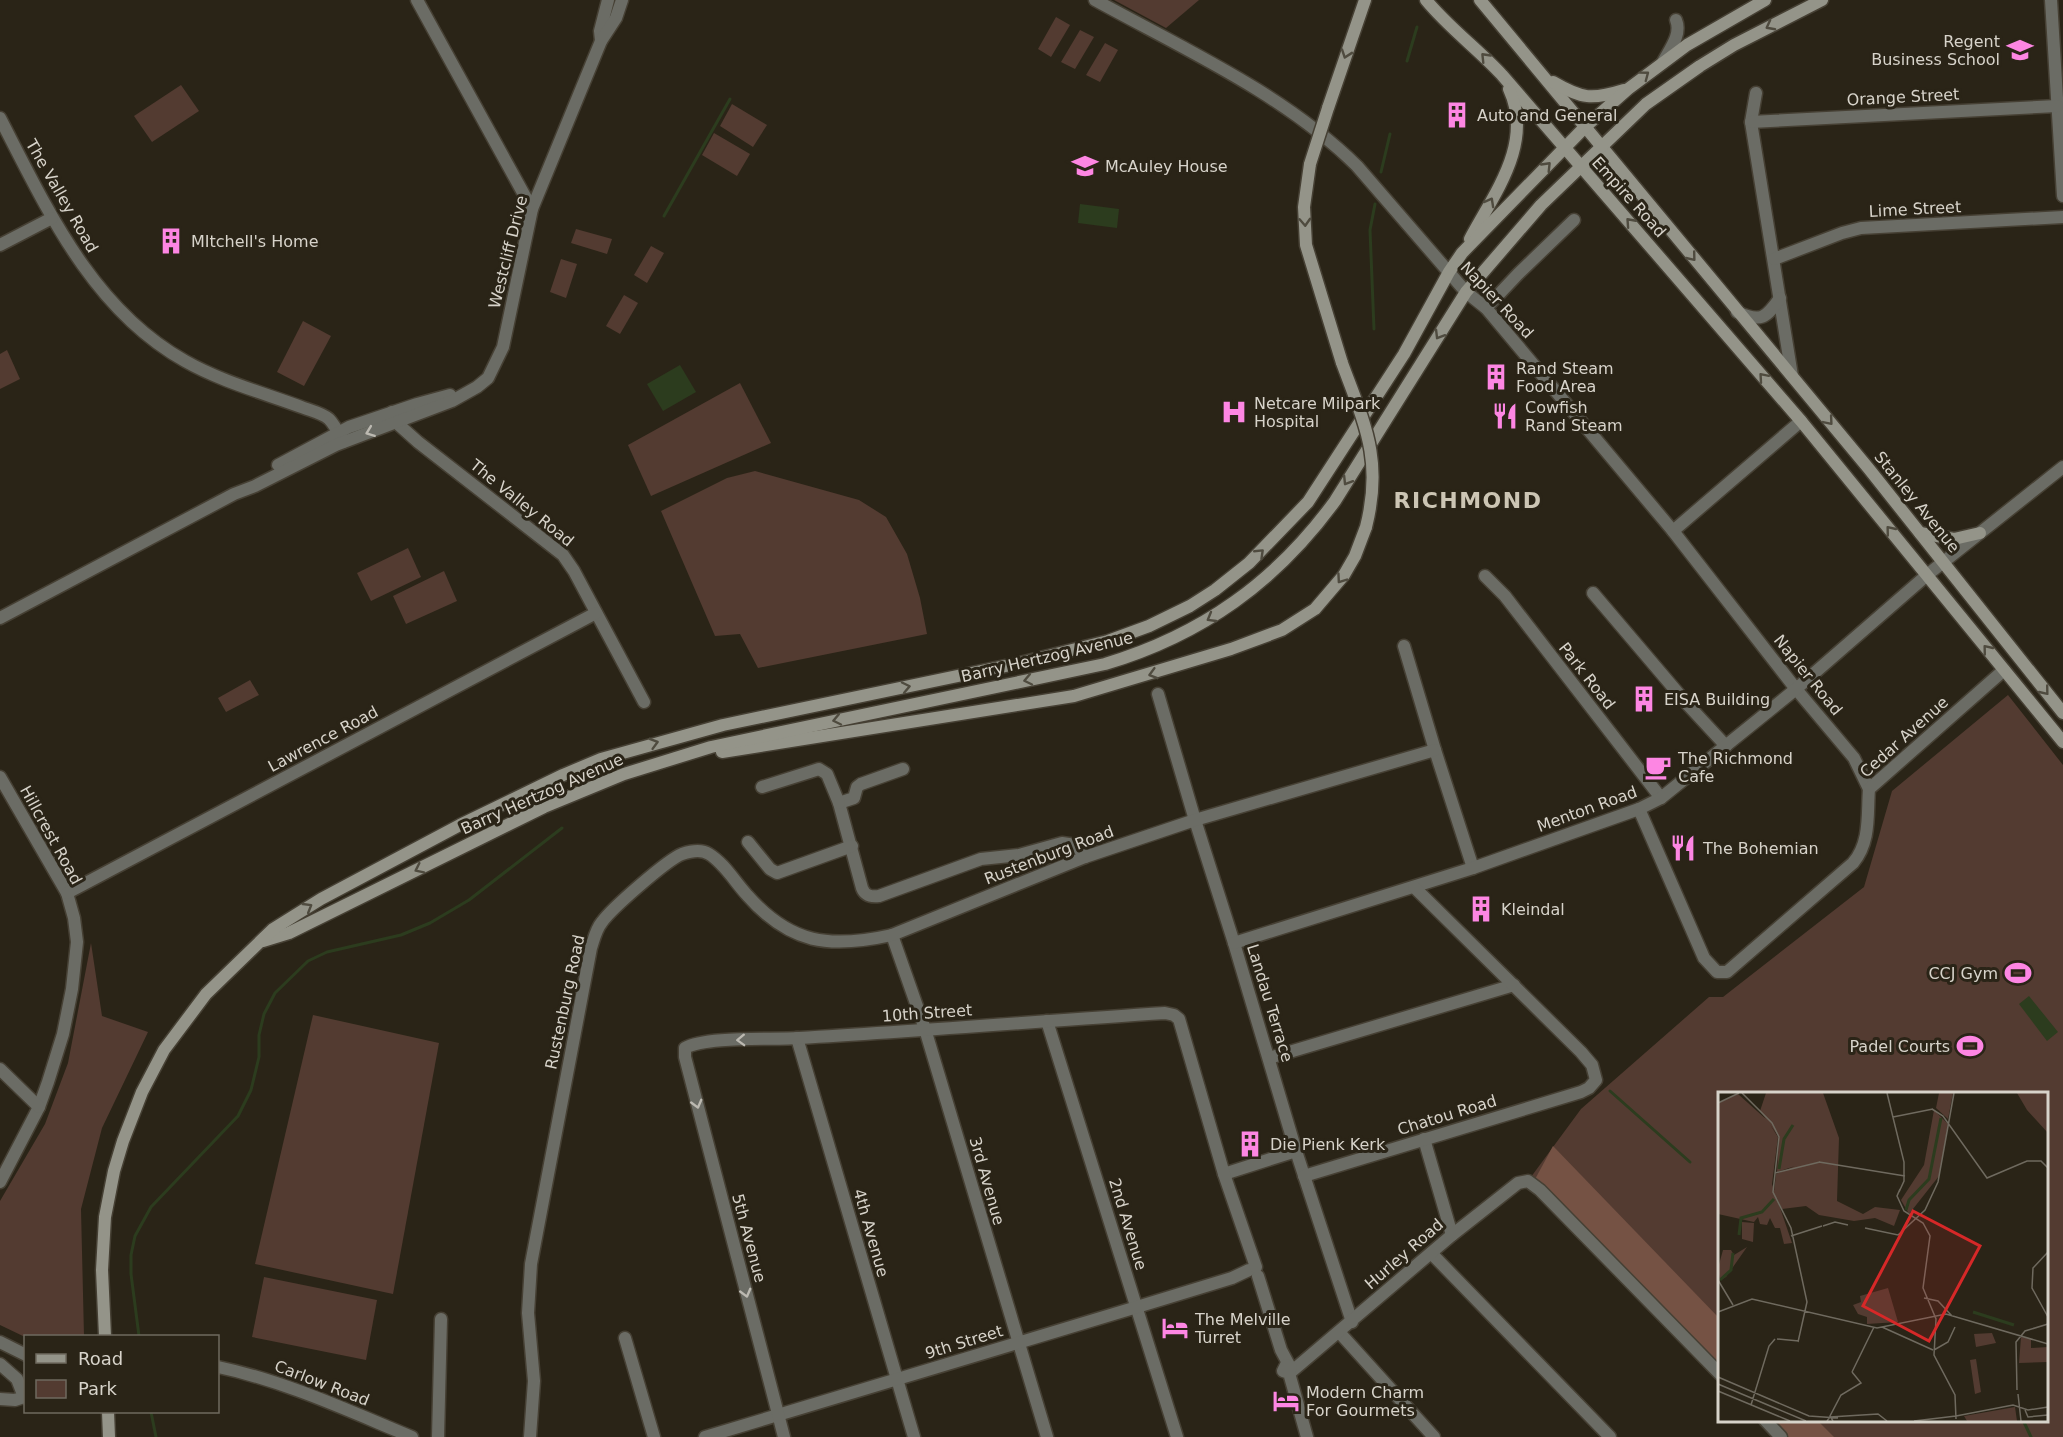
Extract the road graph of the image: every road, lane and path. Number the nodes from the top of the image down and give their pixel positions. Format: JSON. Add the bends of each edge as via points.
{"nodes":[{"id":1,"x":417,"y":0,"type":"edge"},
{"id":2,"x":608,"y":0,"type":"edge"},
{"id":3,"x":622,"y":0,"type":"edge"},
{"id":4,"x":1095,"y":0,"type":"edge"},
{"id":5,"x":1365,"y":0,"type":"edge"},
{"id":6,"x":1426,"y":0,"type":"edge"},
{"id":7,"x":1480,"y":0,"type":"edge"},
{"id":8,"x":1765,"y":0,"type":"edge"},
{"id":9,"x":1822,"y":0,"type":"edge"},
{"id":10,"x":2051,"y":0,"type":"edge"},
{"id":11,"x":1677,"y":20,"type":"dead end"},
{"id":12,"x":601,"y":41,"type":"junction"},
{"id":13,"x":1663,"y":62,"type":"junction"},
{"id":14,"x":1503,"y":75,"type":"junction"},
{"id":15,"x":1544,"y":77,"type":"junction"},
{"id":16,"x":1628,"y":89,"type":"junction"},
{"id":17,"x":1756,"y":93,"type":"dead end"},
{"id":18,"x":2057,"y":106,"type":"junction"},
{"id":19,"x":0,"y":118,"type":"edge"},
{"id":20,"x":1750,"y":122,"type":"junction"},
{"id":21,"x":1585,"y":127,"type":"junction"},
{"id":22,"x":1602,"y":146,"type":"junction"},
{"id":23,"x":1565,"y":149,"type":"junction"},
{"id":24,"x":1581,"y":167,"type":"junction"},
{"id":25,"x":2063,"y":196,"type":"edge"},
{"id":26,"x":532,"y":209,"type":"junction"},
{"id":27,"x":2063,"y":217,"type":"edge"},
{"id":28,"x":52,"y":218,"type":"junction"},
{"id":29,"x":1574,"y":220,"type":"dead end"},
{"id":30,"x":0,"y":245,"type":"edge"},
{"id":31,"x":1462,"y":253,"type":"junction"},
{"id":32,"x":1774,"y":259,"type":"junction"},
{"id":33,"x":1449,"y":272,"type":"junction"},
{"id":34,"x":1466,"y":292,"type":"junction"},
{"id":35,"x":1780,"y":298,"type":"junction"},
{"id":36,"x":1486,"y":308,"type":"junction"},
{"id":37,"x":1737,"y":312,"type":"junction"},
{"id":38,"x":1792,"y":376,"type":"junction"},
{"id":39,"x":394,"y":417,"type":"junction"},
{"id":40,"x":1801,"y":421,"type":"junction"},
{"id":41,"x":337,"y":439,"type":"junction"},
{"id":42,"x":2063,"y":466,"type":"edge"},
{"id":43,"x":1673,"y":531,"type":"junction"},
{"id":44,"x":1920,"y":533,"type":"junction"},
{"id":45,"x":1980,"y":533,"type":"junction"},
{"id":46,"x":1944,"y":562,"type":"junction"},
{"id":47,"x":1927,"y":575,"type":"junction"},
{"id":48,"x":1485,"y":576,"type":"dead end"},
{"id":49,"x":1593,"y":593,"type":"dead end"},
{"id":50,"x":596,"y":614,"type":"junction"},
{"id":51,"x":0,"y":618,"type":"edge"},
{"id":52,"x":1404,"y":645,"type":"dead end"},
{"id":53,"x":2004,"y":670,"type":"junction"},
{"id":54,"x":1796,"y":689,"type":"junction"},
{"id":55,"x":1158,"y":694,"type":"dead end"},
{"id":56,"x":644,"y":702,"type":"dead end"},
{"id":57,"x":2063,"y":713,"type":"edge"},
{"id":58,"x":2063,"y":742,"type":"edge"},
{"id":59,"x":1726,"y":746,"type":"junction"},
{"id":60,"x":1434,"y":750,"type":"junction"},
{"id":61,"x":685,"y":754,"type":"junction"},
{"id":62,"x":903,"y":770,"type":"dead end"},
{"id":63,"x":0,"y":777,"type":"edge"},
{"id":64,"x":762,"y":787,"type":"dead end"},
{"id":65,"x":1869,"y":789,"type":"junction"},
{"id":66,"x":1661,"y":798,"type":"junction"},
{"id":67,"x":839,"y":803,"type":"junction"},
{"id":68,"x":1639,"y":809,"type":"junction"},
{"id":69,"x":1194,"y":820,"type":"junction"},
{"id":70,"x":748,"y":842,"type":"dead end"},
{"id":71,"x":852,"y":846,"type":"junction"},
{"id":72,"x":1085,"y":857,"type":"junction"},
{"id":73,"x":1473,"y":868,"type":"junction"},
{"id":74,"x":1414,"y":887,"type":"junction"},
{"id":75,"x":67,"y":893,"type":"junction"},
{"id":76,"x":892,"y":935,"type":"junction"},
{"id":77,"x":261,"y":942,"type":"junction"},
{"id":78,"x":1234,"y":943,"type":"junction"},
{"id":79,"x":1514,"y":985,"type":"junction"},
{"id":80,"x":1047,"y":1021,"type":"junction"},
{"id":81,"x":925,"y":1029,"type":"junction"},
{"id":82,"x":797,"y":1038,"type":"junction"},
{"id":83,"x":686,"y":1048,"type":"joint"},
{"id":84,"x":1269,"y":1058,"type":"junction"},
{"id":85,"x":0,"y":1069,"type":"edge"},
{"id":86,"x":39,"y":1107,"type":"junction"},
{"id":87,"x":1424,"y":1139,"type":"junction"},
{"id":88,"x":1296,"y":1151,"type":"junction"},
{"id":89,"x":1224,"y":1174,"type":"junction"},
{"id":90,"x":1304,"y":1176,"type":"junction"},
{"id":91,"x":0,"y":1182,"type":"edge"},
{"id":92,"x":1452,"y":1235,"type":"junction"},
{"id":93,"x":1431,"y":1253,"type":"junction"},
{"id":94,"x":1253,"y":1272,"type":"junction"},
{"id":95,"x":1137,"y":1307,"type":"junction"},
{"id":96,"x":441,"y":1319,"type":"dead end"},
{"id":97,"x":1352,"y":1322,"type":"junction"},
{"id":98,"x":1339,"y":1332,"type":"junction"},
{"id":99,"x":105,"y":1335,"type":"edge"},
{"id":100,"x":625,"y":1338,"type":"dead end"},
{"id":101,"x":0,"y":1342,"type":"edge"},
{"id":102,"x":1017,"y":1343,"type":"junction"},
{"id":103,"x":24,"y":1354,"type":"edge"},
{"id":104,"x":0,"y":1364,"type":"edge"},
{"id":105,"x":219,"y":1367,"type":"edge"},
{"id":106,"x":1288,"y":1369,"type":"junction"},
{"id":107,"x":1718,"y":1373,"type":"edge"},
{"id":108,"x":896,"y":1379,"type":"junction"},
{"id":109,"x":0,"y":1399,"type":"edge"},
{"id":110,"x":108,"y":1413,"type":"edge"},
{"id":111,"x":777,"y":1414,"type":"junction"},
{"id":112,"x":1767,"y":1422,"type":"edge"},
{"id":113,"x":1421,"y":1424,"type":"junction"},
{"id":114,"x":109,"y":1437,"type":"edge"},
{"id":115,"x":412,"y":1437,"type":"edge"},
{"id":116,"x":438,"y":1437,"type":"edge"},
{"id":117,"x":530,"y":1437,"type":"edge"},
{"id":118,"x":654,"y":1437,"type":"edge"},
{"id":119,"x":705,"y":1437,"type":"edge"},
{"id":120,"x":784,"y":1437,"type":"edge"},
{"id":121,"x":914,"y":1437,"type":"edge"},
{"id":122,"x":1047,"y":1437,"type":"edge"},
{"id":123,"x":1177,"y":1437,"type":"edge"},
{"id":124,"x":1307,"y":1437,"type":"edge"},
{"id":125,"x":1425,"y":1437,"type":"edge"},
{"id":126,"x":1434,"y":1437,"type":"edge"},
{"id":127,"x":1610,"y":1437,"type":"edge"},
{"id":128,"x":1781,"y":1437,"type":"edge"}],
"edges":[{"from":1,"to":26,"type":"street"},
{"from":2,"to":12,"type":"street","name":"Westcliff Drive"},
{"from":3,"to":12,"type":"street","name":"Westcliff Drive"},
{"from":4,"to":33,"type":"street","name":"Napier Road","via":[[1286,107],[1313,127],[1357,165]]},
{"from":5,"to":61,"type":"main road","one_way":true,"bridge":true,"via":[[1310,164],[1304,207],[1306,245],[1371,447],[1374,485],[1372,504],[1355,555],[1344,575],[1315,609],[1282,630],[1101,689],[743,749]]},
{"from":14,"to":6,"type":"main road","name":"Empire Road","one_way":true},
{"from":7,"to":15,"type":"main road","name":"Empire Road"},
{"from":8,"to":13,"type":"main road","name":"Barry Hertzog Avenue"},
{"from":9,"to":22,"type":"main road","name":"Barry Hertzog Avenue","one_way":true,"via":[[1700,66],[1646,104]]},
{"from":10,"to":18,"type":"street"},
{"from":11,"to":13,"type":"street","via":[[1677,35]]},
{"from":12,"to":26,"type":"street","name":"Westcliff Drive"},
{"from":16,"to":13,"type":"main road","name":"Barry Hertzog Avenue","one_way":true},
{"from":14,"to":23,"type":"main road","name":"Empire Road"},
{"from":31,"to":14,"type":"main road","one_way":true,"via":[[1516,144],[1517,109]]},
{"from":15,"to":16,"type":"main road","via":[[1582,96],[1604,96]]},
{"from":15,"to":21,"type":"main road","name":"Empire Road"},
{"from":16,"to":21,"type":"main road","name":"Barry Hertzog Avenue"},
{"from":17,"to":20,"type":"street"},
{"from":18,"to":20,"type":"street","name":"Orange Street"},
{"from":18,"to":25,"type":"street"},
{"from":19,"to":28,"type":"street","name":"The Valley Road"},
{"from":20,"to":32,"type":"street"},
{"from":21,"to":22,"type":"main road","name":"Empire Road"},
{"from":21,"to":23,"type":"main road","name":"Barry Hertzog Avenue"},
{"from":22,"to":24,"type":"main road","name":"Barry Hertzog Avenue"},
{"from":22,"to":37,"type":"main road","name":"Empire Road","one_way":true},
{"from":23,"to":24,"type":"main road","name":"Empire Road"},
{"from":31,"to":23,"type":"main road","name":"Barry Hertzog Avenue","one_way":true},
{"from":24,"to":34,"type":"main road","name":"Barry Hertzog Avenue","via":[[1516,231]]},
{"from":40,"to":24,"type":"main road","name":"Empire Road","one_way":true},
{"from":26,"to":39,"type":"street","name":"Westcliff Drive","via":[[499,358],[492,371],[483,383],[452,401]]},
{"from":27,"to":32,"type":"street","name":"Lime Street","via":[[1861,228]]},
{"from":28,"to":30,"type":"street"},
{"from":28,"to":41,"type":"street","name":"The Valley Road","via":[[101,290],[161,346],[233,383],[313,411]]},
{"from":29,"to":36,"type":"street"},
{"from":31,"to":33,"type":"main road","name":"Barry Hertzog Avenue"},
{"from":32,"to":35,"type":"street"},
{"from":33,"to":34,"type":"street","name":"Napier Road"},
{"from":77,"to":33,"type":"main road","name":"Barry Hertzog Avenue","one_way":true,"via":[[283,922],[371,872],[542,784],[601,759],[723,725],[1108,641],[1190,606],[1249,563],[1308,502],[1404,354]]},
{"from":34,"to":36,"type":"street","name":"Napier Road"},
{"from":34,"to":61,"type":"main road","name":"Barry Hertzog Avenue","one_way":true,"via":[[1317,525],[1273,572],[1218,615],[1156,647],[1106,664]]},
{"from":35,"to":37,"type":"street","via":[[1761,317],[1752,319]]},
{"from":35,"to":38,"type":"street"},
{"from":36,"to":43,"type":"street","name":"Napier Road"},
{"from":37,"to":38,"type":"main road","name":"Empire Road"},
{"from":38,"to":44,"type":"main road","name":"Stanley Avenue","one_way":true},
{"from":39,"to":41,"type":"street","name":"Westcliff Drive"},
{"from":39,"to":50,"type":"street","name":"The Valley Road","via":[[418,442],[563,555]]},
{"from":40,"to":43,"type":"street"},
{"from":47,"to":40,"type":"main road","one_way":true},
{"from":41,"to":51,"type":"street","name":"Westcliff Drive"},
{"from":42,"to":45,"type":"street","name":"Menton Road"},
{"from":43,"to":54,"type":"street","name":"Napier Road"},
{"from":44,"to":45,"type":"main road","via":[[1954,539]]},
{"from":44,"to":46,"type":"main road","name":"Stanley Avenue"},
{"from":45,"to":46,"type":"street","name":"Menton Road"},
{"from":46,"to":47,"type":"street","name":"Menton Road"},
{"from":46,"to":57,"type":"main road","name":"Stanley Avenue","one_way":true},
{"from":53,"to":47,"type":"main road","one_way":true},
{"from":47,"to":54,"type":"street","name":"Menton Road"},
{"from":48,"to":66,"type":"street","name":"Park Road"},
{"from":49,"to":59,"type":"street"},
{"from":50,"to":56,"type":"street","name":"The Valley Road"},
{"from":50,"to":75,"type":"street","name":"Lawrence Road"},
{"from":52,"to":60,"type":"street"},
{"from":53,"to":58,"type":"main road"},
{"from":53,"to":65,"type":"street","name":"Cedar Avenue"},
{"from":54,"to":59,"type":"street","name":"Menton Road"},
{"from":54,"to":65,"type":"street","name":"Napier Road","via":[[1854,758]]},
{"from":55,"to":69,"type":"street","name":"Landau Terrace"},
{"from":59,"to":66,"type":"street","name":"Menton Road"},
{"from":60,"to":69,"type":"street","name":"Rustenburg Road"},
{"from":60,"to":73,"type":"street"},
{"from":61,"to":77,"type":"main road","name":"Barry Hertzog Avenue","one_way":true,"via":[[590,786],[289,933]]},
{"from":62,"to":67,"type":"street","via":[[861,784],[854,798]]},
{"from":63,"to":75,"type":"street","name":"Hillcrest Road"},
{"from":64,"to":67,"type":"street","via":[[819,769],[827,774]]},
{"from":65,"to":68,"type":"street","name":"Cedar Avenue","via":[[1866,838],[1861,854],[1727,972],[1717,972],[1704,958]]},
{"from":66,"to":68,"type":"street","name":"Menton Road"},
{"from":67,"to":71,"type":"street"},
{"from":68,"to":73,"type":"street","name":"Menton Road"},
{"from":69,"to":72,"type":"street","name":"Rustenburg Road"},
{"from":69,"to":78,"type":"street","name":"Landau Terrace"},
{"from":70,"to":71,"type":"street","via":[[777,873]]},
{"from":71,"to":72,"type":"street","via":[[863,891],[874,897],[978,860],[1019,855],[1062,843],[1076,844]]},
{"from":72,"to":76,"type":"street","name":"Rustenburg Road"},
{"from":73,"to":74,"type":"street","name":"Menton Road"},
{"from":74,"to":78,"type":"street","name":"Menton Road"},
{"from":74,"to":79,"type":"street"},
{"from":75,"to":86,"type":"street","name":"Hillcrest Road","via":[[76,932],[76,959],[63,1034]]},
{"from":76,"to":81,"type":"street","name":"3rd Avenue"},
{"from":76,"to":117,"type":"street","name":"Rustenburg Road","via":[[842,943],[788,931],[760,910],[720,864],[701,851],[678,856],[601,923],[591,948],[531,1264],[528,1313],[534,1381]]},
{"from":77,"to":99,"type":"main road","name":"Barry Hertzog Avenue","via":[[206,994],[176,1033],[135,1108],[114,1171],[105,1217]]},
{"from":78,"to":84,"type":"street","name":"Landau Terrace"},
{"from":79,"to":84,"type":"street"},
{"from":79,"to":87,"type":"street","name":"Chatou Road","via":[[1581,1052],[1592,1065],[1596,1080],[1581,1092]]},
{"from":80,"to":81,"type":"street","name":"10th Street"},
{"from":80,"to":89,"type":"street","name":"10th Street","via":[[1172,1014],[1177,1017]]},
{"from":80,"to":95,"type":"street","name":"2nd Avenue"},
{"from":81,"to":82,"type":"street","name":"10th Street"},
{"from":81,"to":102,"type":"street","name":"3rd Avenue"},
{"from":82,"to":83,"type":"street","name":"10th Street","one_way":true,"via":[[706,1042]]},
{"from":82,"to":108,"type":"street","name":"4th Avenue"},
{"from":83,"to":111,"type":"street","name":"5th Avenue","one_way":true,"via":[[685,1057]]},
{"from":84,"to":88,"type":"street","name":"Landau Terrace"},
{"from":85,"to":86,"type":"street"},
{"from":86,"to":91,"type":"street","name":"Hillcrest Road"},
{"from":87,"to":90,"type":"street","name":"Chatou Road"},
{"from":87,"to":92,"type":"street"},
{"from":88,"to":89,"type":"street"},
{"from":88,"to":90,"type":"street","name":"Landau Terrace"},
{"from":89,"to":94,"type":"street","via":[[1251,1252]]},
{"from":90,"to":97,"type":"street","name":"Landau Terrace"},
{"from":92,"to":93,"type":"street","name":"Hurley Road"},
{"from":92,"to":107,"type":"street","name":"Hurley Road","via":[[1511,1188],[1528,1181]]},
{"from":93,"to":97,"type":"street","name":"Hurley Road"},
{"from":93,"to":127,"type":"street"},
{"from":94,"to":95,"type":"street","name":"9th Street"},
{"from":94,"to":106,"type":"street"},
{"from":95,"to":102,"type":"street","name":"9th Street"},
{"from":95,"to":123,"type":"street","name":"2nd Avenue"},
{"from":96,"to":116,"type":"street"},
{"from":97,"to":98,"type":"street","name":"Hurley Road"},
{"from":98,"to":106,"type":"street","name":"Hurley Road"},
{"from":98,"to":113,"type":"street"},
{"from":100,"to":118,"type":"street"},
{"from":101,"to":103,"type":"street"},
{"from":102,"to":108,"type":"street","name":"9th Street"},
{"from":102,"to":122,"type":"street","name":"3rd Avenue"},
{"from":104,"to":109,"type":"street","via":[[17,1379],[24,1397]]},
{"from":105,"to":115,"type":"street","name":"Carlow Road","via":[[306,1393]]},
{"from":106,"to":124,"type":"street"},
{"from":108,"to":111,"type":"street","name":"9th Street"},
{"from":108,"to":121,"type":"street","name":"4th Avenue"},
{"from":110,"to":114,"type":"main road"},
{"from":111,"to":119,"type":"street","name":"9th Street"},
{"from":111,"to":120,"type":"street","name":"5th Avenue"},
{"from":112,"to":128,"type":"street"},
{"from":113,"to":125,"type":"street"},
{"from":113,"to":126,"type":"street"}]}
